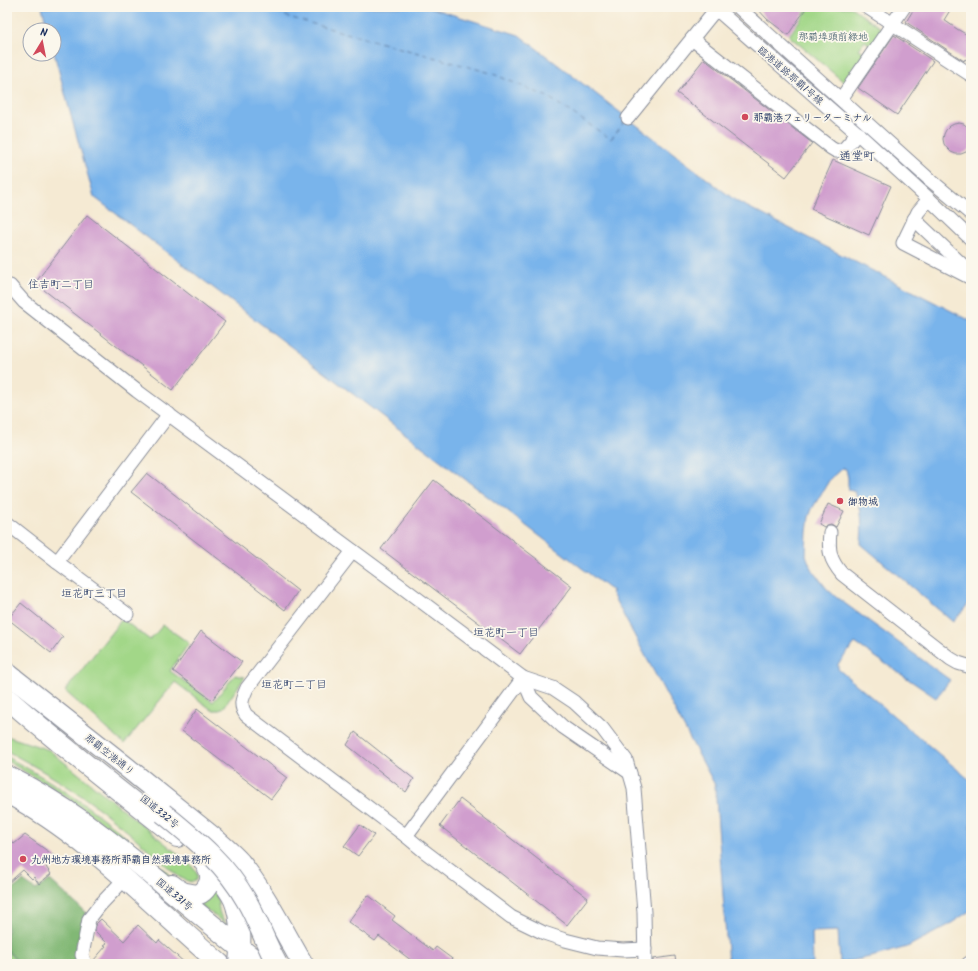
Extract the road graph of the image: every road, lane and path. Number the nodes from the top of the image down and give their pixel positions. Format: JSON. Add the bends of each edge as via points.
{"nodes":[{"id":1,"x":738,"y":7,"type":"edge"},
{"id":2,"x":867,"y":7,"type":"edge"},
{"id":3,"x":904,"y":7,"type":"edge"},
{"id":4,"x":716,"y":8,"type":"edge"},
{"id":5,"x":892,"y":24,"type":"junction"},
{"id":6,"x":692,"y":39,"type":"junction"},
{"id":7,"x":971,"y":75,"type":"edge"},
{"id":8,"x":841,"y":99,"type":"junction"},
{"id":9,"x":628,"y":118,"type":"dead end"},
{"id":10,"x":858,"y":133,"type":"junction"},
{"id":11,"x":929,"y":199,"type":"junction"},
{"id":12,"x":971,"y":213,"type":"edge"},
{"id":13,"x":914,"y":219,"type":"junction"},
{"id":14,"x":971,"y":239,"type":"edge"},
{"id":15,"x":971,"y":273,"type":"edge"},
{"id":16,"x":971,"y":278,"type":"edge"},
{"id":17,"x":8,"y":286,"type":"edge"},
{"id":18,"x":169,"y":414,"type":"junction"},
{"id":19,"x":7,"y":523,"type":"edge"},
{"id":20,"x":830,"y":532,"type":"dead end"},
{"id":21,"x":353,"y":551,"type":"junction"},
{"id":22,"x":57,"y":562,"type":"junction"},
{"id":23,"x":127,"y":614,"type":"dead end"},
{"id":24,"x":971,"y":667,"type":"edge"},
{"id":25,"x":7,"y":673,"type":"edge"},
{"id":26,"x":523,"y":678,"type":"junction"},
{"id":27,"x":7,"y":689,"type":"edge"},
{"id":28,"x":7,"y":698,"type":"edge"},
{"id":29,"x":7,"y":766,"type":"edge"},
{"id":30,"x":630,"y":773,"type":"junction"},
{"id":31,"x":7,"y":776,"type":"edge"},
{"id":32,"x":7,"y":793,"type":"edge"},
{"id":33,"x":7,"y":804,"type":"edge"},
{"id":34,"x":67,"y":809,"type":"junction"},
{"id":35,"x":406,"y":836,"type":"junction"},
{"id":36,"x":213,"y":837,"type":"junction"},
{"id":37,"x":133,"y":860,"type":"junction"},
{"id":38,"x":204,"y":860,"type":"junction"},
{"id":39,"x":118,"y":886,"type":"junction"},
{"id":40,"x":645,"y":949,"type":"junction"},
{"id":41,"x":240,"y":956,"type":"edge"},
{"id":42,"x":971,"y":962,"type":"edge"},
{"id":43,"x":85,"y":964,"type":"edge"},
{"id":44,"x":206,"y":964,"type":"edge"},
{"id":45,"x":220,"y":964,"type":"edge"},
{"id":46,"x":260,"y":964,"type":"edge"},
{"id":47,"x":271,"y":964,"type":"edge"},
{"id":48,"x":277,"y":964,"type":"edge"},
{"id":49,"x":303,"y":964,"type":"edge"},
{"id":50,"x":646,"y":964,"type":"edge"},
{"id":51,"x":968,"y":964,"type":"edge"}],
"edges":[{"from":1,"to":8,"type":"street","name":"臨港道路那覇1号線"},
{"from":2,"to":5,"type":"street"},
{"from":3,"to":5,"type":"street"},
{"from":4,"to":6,"type":"street"},
{"from":4,"to":10,"type":"street","name":"臨港道路那覇1号線"},
{"from":5,"to":7,"type":"street"},
{"from":5,"to":8,"type":"street"},
{"from":6,"to":9,"type":"street"},
{"from":6,"to":10,"type":"street","via":[[836,151],[844,149]]},
{"from":8,"to":12,"type":"street","name":"臨港道路那覇1号線","via":[[929,179]]},
{"from":10,"to":11,"type":"street","name":"臨港道路那覇1号線"},
{"from":11,"to":13,"type":"street"},
{"from":11,"to":14,"type":"street","name":"臨港道路那覇1号線"},
{"from":13,"to":15,"type":"street"},
{"from":13,"to":16,"type":"street","via":[[903,243]]},
{"from":17,"to":18,"type":"street","via":[[45,320]]},
{"from":18,"to":21,"type":"street"},
{"from":18,"to":22,"type":"street"},
{"from":19,"to":22,"type":"street"},
{"from":20,"to":24,"type":"street","via":[[831,557],[842,574],[951,659]]},
{"from":21,"to":26,"type":"street"},
{"from":21,"to":35,"type":"street","via":[[247,688],[242,700],[242,710]]},
{"from":22,"to":23,"type":"street"},
{"from":25,"to":36,"type":"highway","name":"那覇空港通り"},
{"from":26,"to":30,"type":"street","via":[[531,697],[563,727]]},
{"from":26,"to":30,"type":"street","via":[[553,688],[574,702],[602,728],[626,760]]},
{"from":26,"to":35,"type":"street"},
{"from":27,"to":48,"type":"highway","name":"国道332号","bridge":true,"via":[[203,846],[228,873],[246,900]]},
{"from":28,"to":38,"type":"highway","name":"国道332号"},
{"from":29,"to":34,"type":"street"},
{"from":30,"to":40,"type":"street","via":[[634,788]]},
{"from":31,"to":34,"type":"highway","name":"国道331号"},
{"from":32,"to":45,"type":"highway","via":[[40,812],[92,850]]},
{"from":33,"to":39,"type":"highway","via":[[58,836]]},
{"from":34,"to":37,"type":"highway","name":"国道331号"},
{"from":35,"to":40,"type":"street","via":[[511,917],[524,924],[558,938],[597,948]]},
{"from":36,"to":47,"type":"highway","via":[[242,874],[265,915],[272,937]]},
{"from":36,"to":49,"type":"highway","via":[[239,861],[258,886]]},
{"from":37,"to":38,"type":"highway","via":[[184,892],[195,894],[204,891],[209,884],[209,872]]},
{"from":37,"to":41,"type":"highway","name":"国道331号"},
{"from":38,"to":41,"type":"highway","name":"国道332号","via":[[233,899],[238,914]]},
{"from":39,"to":43,"type":"street","via":[[89,919],[82,955]]},
{"from":39,"to":44,"type":"highway"},
{"from":40,"to":50,"type":"street"},
{"from":41,"to":46,"type":"highway","name":"国道331号"},
{"from":42,"to":51,"type":"street"}]}
